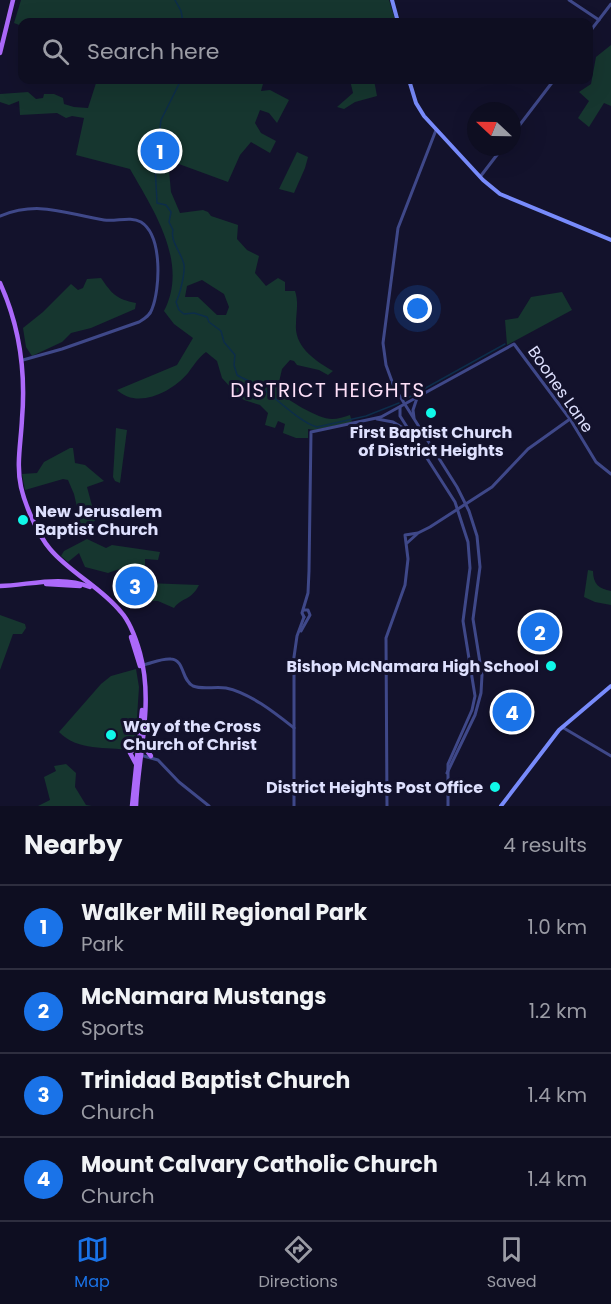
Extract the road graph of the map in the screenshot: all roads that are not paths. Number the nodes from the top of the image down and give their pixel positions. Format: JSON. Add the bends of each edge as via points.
{"nodes":[{"id":1,"x":13,"y":0,"type":"edge"},
{"id":2,"x":392,"y":0,"type":"edge"},
{"id":3,"x":569,"y":0,"type":"edge"},
{"id":4,"x":611,"y":4,"type":"edge"},
{"id":5,"x":397,"y":18,"type":"edge"},
{"id":6,"x":599,"y":21,"type":"junction"},
{"id":7,"x":593,"y":28,"type":"edge"},
{"id":8,"x":0,"y":53,"type":"edge"},
{"id":9,"x":410,"y":84,"type":"edge"},
{"id":10,"x":551,"y":84,"type":"edge"},
{"id":11,"x":521,"y":123,"type":"edge"},
{"id":12,"x":436,"y":130,"type":"junction"},
{"id":13,"x":496,"y":156,"type":"edge"},
{"id":14,"x":480,"y":177,"type":"junction"},
{"id":15,"x":0,"y":216,"type":"edge"},
{"id":16,"x":611,"y":240,"type":"edge"},
{"id":17,"x":0,"y":283,"type":"edge"},
{"id":18,"x":23,"y":360,"type":"junction"},
{"id":19,"x":417,"y":398,"type":"junction"},
{"id":20,"x":404,"y":405,"type":"junction"},
{"id":21,"x":400,"y":407,"type":"junction"},
{"id":22,"x":375,"y":419,"type":"junction"},
{"id":23,"x":570,"y":419,"type":"junction"},
{"id":24,"x":416,"y":422,"type":"junction"},
{"id":25,"x":412,"y":434,"type":"junction"},
{"id":26,"x":611,"y":474,"type":"edge"},
{"id":27,"x":466,"y":504,"type":"junction"},
{"id":28,"x":458,"y":509,"type":"junction"},
{"id":29,"x":418,"y":533,"type":"junction"},
{"id":30,"x":407,"y":543,"type":"junction"},
{"id":31,"x":75,"y":573,"type":"junction"},
{"id":32,"x":70,"y":581,"type":"junction"},
{"id":33,"x":42,"y":584,"type":"junction"},
{"id":34,"x":76,"y":584,"type":"junction"},
{"id":35,"x":0,"y":586,"type":"edge"},
{"id":36,"x":101,"y":593,"type":"junction"},
{"id":37,"x":304,"y":610,"type":"junction"},
{"id":38,"x":306,"y":617,"type":"junction"},
{"id":39,"x":141,"y":665,"type":"junction"},
{"id":40,"x":611,"y":687,"type":"edge"},
{"id":41,"x":294,"y":718,"type":"junction"},
{"id":42,"x":286,"y":722,"type":"junction"},
{"id":43,"x":562,"y":727,"type":"junction"},
{"id":44,"x":294,"y":728,"type":"junction"},
{"id":45,"x":142,"y":743,"type":"junction"},
{"id":46,"x":140,"y":755,"type":"junction"},
{"id":47,"x":151,"y":756,"type":"junction"},
{"id":48,"x":611,"y":756,"type":"edge"},
{"id":49,"x":137,"y":766,"type":"junction"},
{"id":50,"x":447,"y":773,"type":"junction"},
{"id":51,"x":133,"y":806,"type":"edge"},
{"id":52,"x":209,"y":806,"type":"edge"},
{"id":53,"x":294,"y":806,"type":"edge"},
{"id":54,"x":387,"y":806,"type":"edge"},
{"id":55,"x":448,"y":806,"type":"edge"},
{"id":56,"x":501,"y":806,"type":"edge"}],
"edges":[{"from":1,"to":8,"type":"main road"},
{"from":2,"to":5,"type":"main road"},
{"from":3,"to":6,"type":"street"},
{"from":4,"to":6,"type":"street"},
{"from":6,"to":7,"type":"street"},
{"from":9,"to":12,"type":"main road","via":[[417,106]]},
{"from":10,"to":11,"type":"street"},
{"from":12,"to":14,"type":"main road"},
{"from":12,"to":20,"type":"street","via":[[398,228],[384,327],[386,365]]},
{"from":13,"to":14,"type":"street"},
{"from":14,"to":16,"type":"main road","via":[[507,198]]},
{"from":15,"to":18,"type":"street","via":[[21,209],[44,208],[108,221],[134,220],[144,225],[155,245],[159,282],[148,315],[139,322]]},
{"from":17,"to":18,"type":"main road","via":[[14,317]]},
{"from":18,"to":31,"type":"main road","via":[[18,467],[21,486],[44,541]]},
{"from":19,"to":20,"type":"street"},
{"from":19,"to":23,"type":"street","name":"Boones Lane","via":[[514,344]]},
{"from":19,"to":24,"type":"street","via":[[413,410]]},
{"from":20,"to":21,"type":"street"},
{"from":20,"to":24,"type":"street"},
{"from":21,"to":22,"type":"street"},
{"from":21,"to":25,"type":"street","via":[[399,414]]},
{"from":22,"to":25,"type":"street","via":[[397,424]]},
{"from":22,"to":37,"type":"street","via":[[311,433],[309,577]]},
{"from":23,"to":26,"type":"street","name":"Boones Lane","via":[[596,462]]},
{"from":23,"to":27,"type":"street","via":[[528,449],[492,487]]},
{"from":24,"to":27,"type":"street"},
{"from":25,"to":28,"type":"street"},
{"from":27,"to":28,"type":"street"},
{"from":27,"to":50,"type":"street","via":[[480,555],[473,620],[482,687],[475,715]]},
{"from":28,"to":29,"type":"street"},
{"from":28,"to":50,"type":"street","via":[[470,555],[464,621],[475,696],[448,761]]},
{"from":29,"to":30,"type":"street"},
{"from":29,"to":30,"type":"street","via":[[405,535]]},
{"from":30,"to":54,"type":"street","via":[[404,589],[386,638]]},
{"from":31,"to":32,"type":"main road"},
{"from":31,"to":34,"type":"main road"},
{"from":31,"to":36,"type":"main road"},
{"from":32,"to":33,"type":"main road"},
{"from":32,"to":34,"type":"main road"},
{"from":33,"to":34,"type":"main road"},
{"from":33,"to":35,"type":"main road"},
{"from":34,"to":36,"type":"main road"},
{"from":36,"to":39,"type":"main road","via":[[121,611],[132,632]]},
{"from":37,"to":38,"type":"street"},
{"from":37,"to":38,"type":"street","via":[[310,612]]},
{"from":38,"to":41,"type":"street","via":[[296,641]]},
{"from":39,"to":42,"type":"street","via":[[174,660],[190,684],[239,692]]},
{"from":39,"to":45,"type":"main road"},
{"from":40,"to":43,"type":"main road"},
{"from":41,"to":42,"type":"street"},
{"from":41,"to":44,"type":"street"},
{"from":42,"to":44,"type":"street"},
{"from":43,"to":48,"type":"street"},
{"from":43,"to":56,"type":"main road"},
{"from":44,"to":53,"type":"street"},
{"from":45,"to":46,"type":"main road"},
{"from":45,"to":47,"type":"main road"},
{"from":45,"to":49,"type":"main road","via":[[130,753]]},
{"from":46,"to":47,"type":"street"},
{"from":46,"to":49,"type":"main road"},
{"from":46,"to":51,"type":"main road"},
{"from":47,"to":52,"type":"street"},
{"from":49,"to":51,"type":"main road"},
{"from":50,"to":55,"type":"street"}]}
